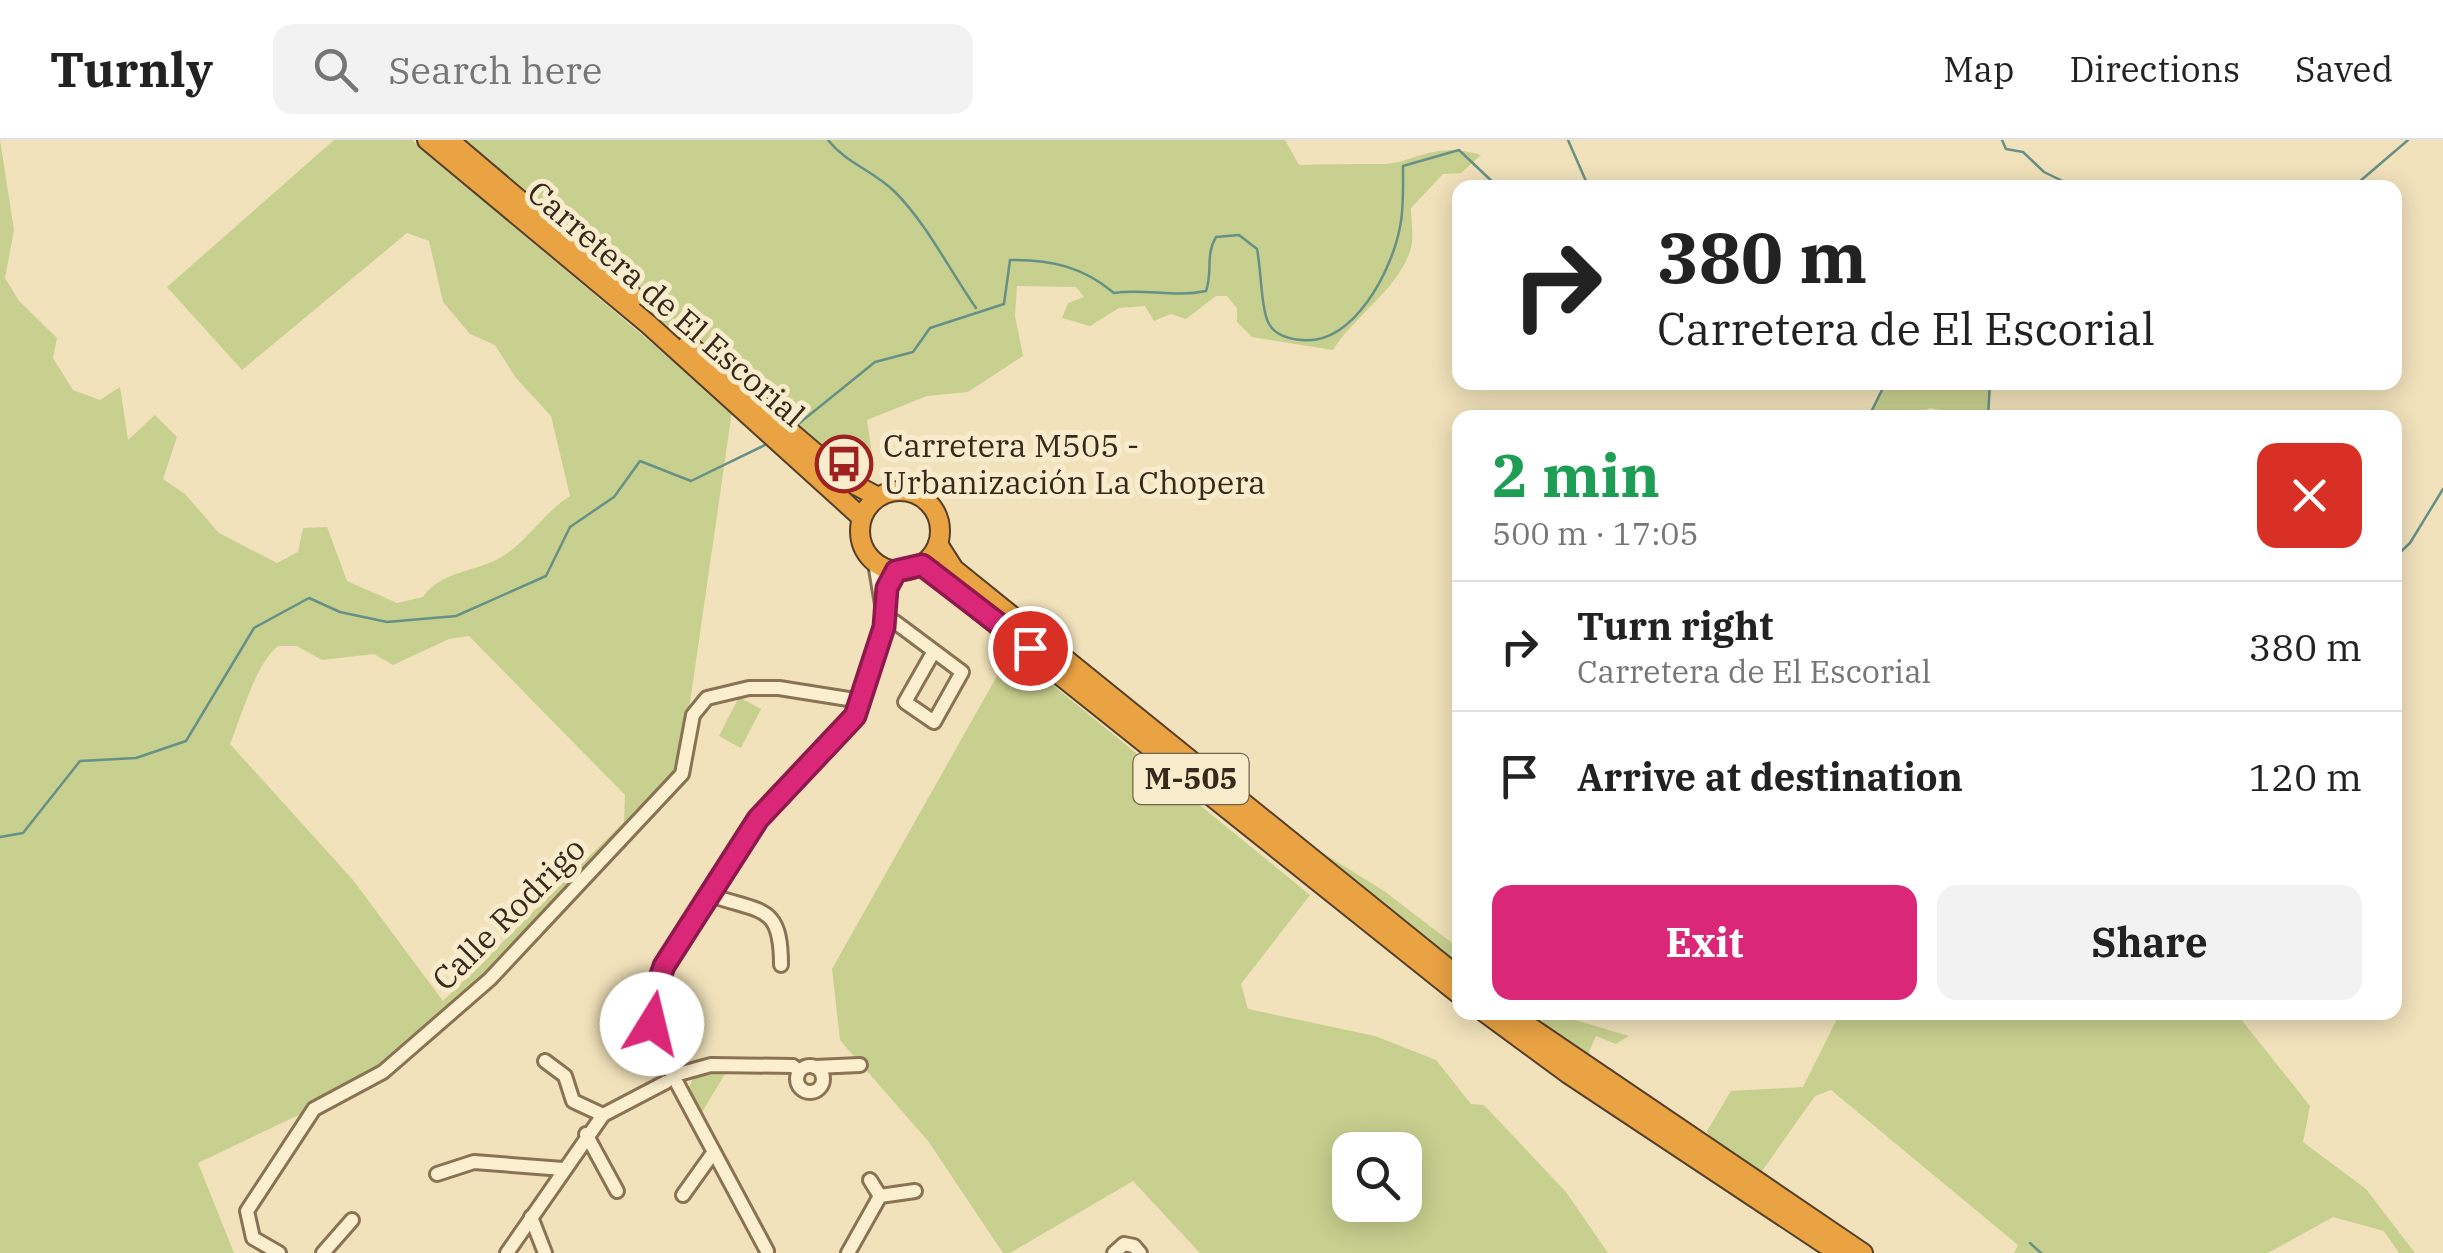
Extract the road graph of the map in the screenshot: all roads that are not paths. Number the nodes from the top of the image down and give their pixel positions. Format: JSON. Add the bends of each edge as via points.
{"nodes":[{"id":1,"x":427,"y":140,"type":"edge"},
{"id":2,"x":449,"y":140,"type":"edge"},
{"id":3,"x":878,"y":497,"type":"junction"},
{"id":4,"x":861,"y":517,"type":"junction"},
{"id":5,"x":938,"y":544,"type":"junction"},
{"id":6,"x":875,"y":564,"type":"junction"},
{"id":7,"x":922,"y":565,"type":"junction"},
{"id":8,"x":896,"y":571,"type":"junction"},
{"id":9,"x":884,"y":612,"type":"junction"},
{"id":10,"x":934,"y":652,"type":"junction"},
{"id":11,"x":861,"y":701,"type":"junction"},
{"id":12,"x":710,"y":895,"type":"junction"},
{"id":13,"x":781,"y":965,"type":"dead end"},
{"id":14,"x":1452,"y":972,"type":"edge"},
{"id":15,"x":1452,"y":988,"type":"edge"},
{"id":16,"x":1495,"y":1020,"type":"edge"},
{"id":17,"x":1520,"y":1020,"type":"edge"},
{"id":18,"x":545,"y":1061,"type":"dead end"},
{"id":19,"x":860,"y":1065,"type":"dead end"},
{"id":20,"x":815,"y":1067,"type":"junction"},
{"id":21,"x":799,"y":1072,"type":"junction"},
{"id":22,"x":674,"y":1077,"type":"junction"},
{"id":23,"x":603,"y":1115,"type":"junction"},
{"id":24,"x":586,"y":1134,"type":"junction"},
{"id":25,"x":713,"y":1153,"type":"junction"},
{"id":26,"x":563,"y":1168,"type":"junction"},
{"id":27,"x":437,"y":1174,"type":"dead end"},
{"id":28,"x":870,"y":1180,"type":"dead end"},
{"id":29,"x":617,"y":1191,"type":"dead end"},
{"id":30,"x":914,"y":1192,"type":"dead end"},
{"id":31,"x":683,"y":1195,"type":"dead end"},
{"id":32,"x":880,"y":1196,"type":"junction"},
{"id":33,"x":531,"y":1217,"type":"junction"},
{"id":34,"x":352,"y":1220,"type":"dead end"},
{"id":35,"x":279,"y":1253,"type":"edge"},
{"id":36,"x":323,"y":1253,"type":"edge"},
{"id":37,"x":507,"y":1253,"type":"edge"},
{"id":38,"x":545,"y":1253,"type":"edge"},
{"id":39,"x":764,"y":1253,"type":"edge"},
{"id":40,"x":848,"y":1253,"type":"edge"},
{"id":41,"x":1114,"y":1253,"type":"edge"},
{"id":42,"x":1140,"y":1253,"type":"edge"},
{"id":43,"x":1838,"y":1253,"type":"edge"},
{"id":44,"x":1863,"y":1253,"type":"edge"}],
"edges":[{"from":1,"to":4,"type":"highway","name":"Carretera de El Escorial","via":[[648,324]]},
{"from":2,"to":3,"type":"highway","name":"Carretera de El Escorial","number":"M-505","via":[[836,471]]},
{"from":3,"to":4,"type":"highway"},
{"from":3,"to":5,"type":"highway","number":"M-505","via":[[919,495],[937,516]]},
{"from":4,"to":6,"type":"highway","via":[[860,543]]},
{"from":5,"to":7,"type":"highway"},
{"from":5,"to":14,"type":"highway","number":"M-505","via":[[954,569]]},
{"from":6,"to":8,"type":"highway"},
{"from":6,"to":9,"type":"street"},
{"from":7,"to":8,"type":"highway"},
{"from":7,"to":15,"type":"highway","number":"M-505"},
{"from":8,"to":9,"type":"street"},
{"from":9,"to":10,"type":"street"},
{"from":9,"to":11,"type":"street"},
{"from":10,"to":10,"type":"street","via":[[962,672],[934,722],[905,702]]},
{"from":11,"to":12,"type":"street","via":[[832,745],[758,819]]},
{"from":11,"to":35,"type":"street","name":"Calle Rodrigo","via":[[780,688],[706,698],[694,715],[682,774],[490,978],[383,1072],[314,1109],[247,1211],[253,1238]]},
{"from":12,"to":13,"type":"street","via":[[772,917],[781,928]]},
{"from":12,"to":22,"type":"street","via":[[664,966],[653,998],[656,1042]]},
{"from":16,"to":43,"type":"highway"},
{"from":17,"to":44,"type":"highway"},
{"from":18,"to":23,"type":"street","via":[[564,1076],[573,1101]]},
{"from":19,"to":20,"type":"street"},
{"from":20,"to":21,"type":"street"},
{"from":20,"to":21,"type":"street","via":[[824,1078],[816,1091],[798,1086]]},
{"from":21,"to":22,"type":"street","via":[[793,1066],[710,1064]]},
{"from":22,"to":23,"type":"street"},
{"from":22,"to":25,"type":"street"},
{"from":23,"to":24,"type":"street"},
{"from":24,"to":26,"type":"street"},
{"from":24,"to":29,"type":"street"},
{"from":25,"to":31,"type":"street"},
{"from":25,"to":39,"type":"street"},
{"from":26,"to":27,"type":"street","via":[[474,1162]]},
{"from":26,"to":33,"type":"street"},
{"from":28,"to":32,"type":"street"},
{"from":30,"to":32,"type":"street"},
{"from":32,"to":40,"type":"street"},
{"from":33,"to":37,"type":"street"},
{"from":33,"to":38,"type":"street"},
{"from":34,"to":36,"type":"street"},
{"from":41,"to":42,"type":"street","via":[[1130,1244]]}]}
